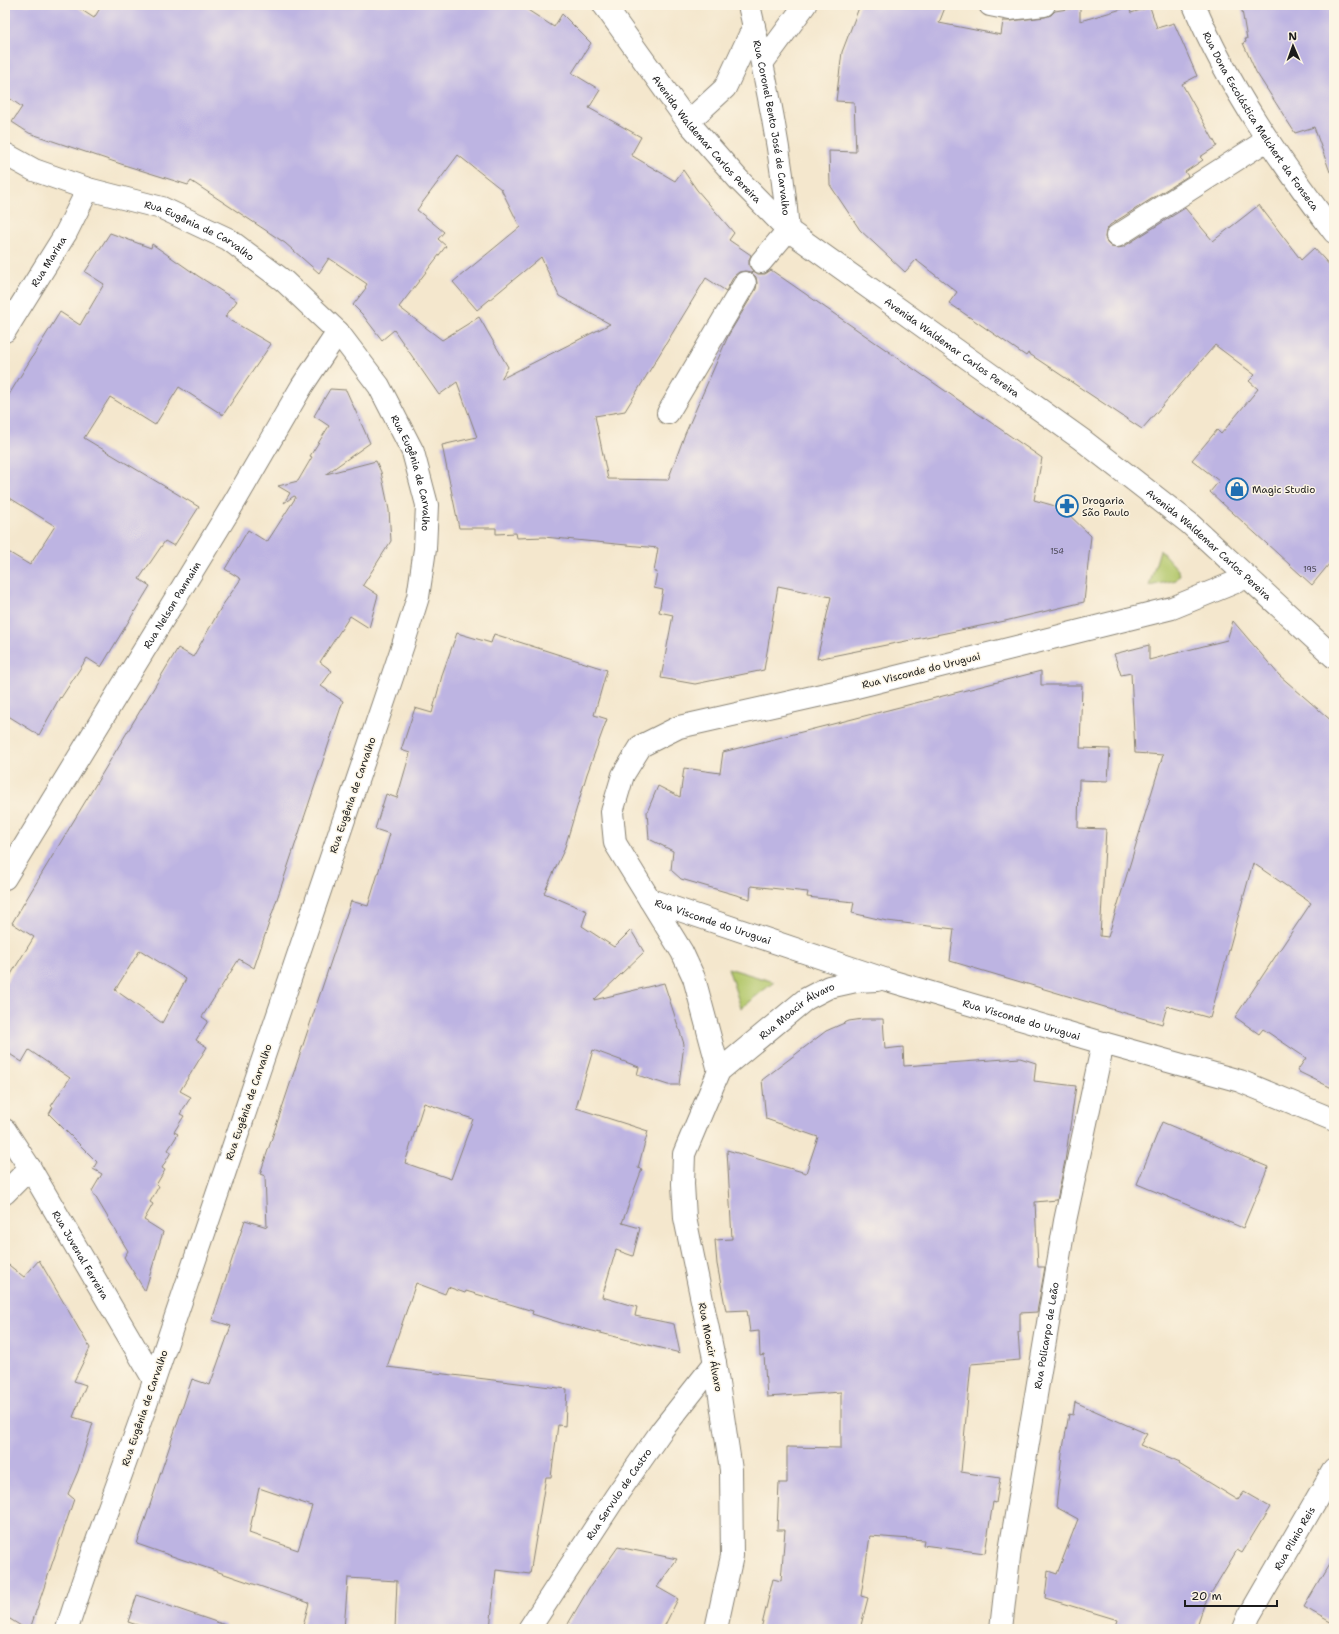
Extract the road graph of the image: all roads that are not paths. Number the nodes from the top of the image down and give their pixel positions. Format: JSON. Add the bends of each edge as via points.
{"nodes":[{"id":1,"x":604,"y":5,"type":"edge"},
{"id":2,"x":749,"y":5,"type":"edge"},
{"id":3,"x":805,"y":5,"type":"edge"},
{"id":4,"x":990,"y":5,"type":"edge"},
{"id":5,"x":1044,"y":5,"type":"edge"},
{"id":6,"x":1194,"y":5,"type":"edge"},
{"id":7,"x":754,"y":26,"type":"junction"},
{"id":8,"x":763,"y":62,"type":"junction"},
{"id":9,"x":688,"y":122,"type":"junction"},
{"id":10,"x":1267,"y":140,"type":"junction"},
{"id":11,"x":5,"y":154,"type":"edge"},
{"id":12,"x":88,"y":189,"type":"junction"},
{"id":13,"x":788,"y":230,"type":"junction"},
{"id":14,"x":1334,"y":232,"type":"edge"},
{"id":15,"x":1117,"y":236,"type":"dead end"},
{"id":16,"x":761,"y":262,"type":"dead end"},
{"id":17,"x":745,"y":283,"type":"dead end"},
{"id":18,"x":5,"y":331,"type":"edge"},
{"id":19,"x":338,"y":332,"type":"junction"},
{"id":20,"x":668,"y":413,"type":"dead end"},
{"id":21,"x":1248,"y":577,"type":"junction"},
{"id":22,"x":1334,"y":656,"type":"edge"},
{"id":23,"x":5,"y":878,"type":"edge"},
{"id":24,"x":650,"y":900,"type":"junction"},
{"id":25,"x":887,"y":980,"type":"junction"},
{"id":26,"x":1103,"y":1044,"type":"junction"},
{"id":27,"x":719,"y":1071,"type":"junction"},
{"id":28,"x":1334,"y":1120,"type":"edge"},
{"id":29,"x":5,"y":1130,"type":"edge"},
{"id":30,"x":30,"y":1168,"type":"junction"},
{"id":31,"x":5,"y":1193,"type":"edge"},
{"id":32,"x":715,"y":1363,"type":"junction"},
{"id":33,"x":154,"y":1380,"type":"junction"},
{"id":34,"x":1334,"y":1469,"type":"edge"},
{"id":35,"x":67,"y":1629,"type":"edge"},
{"id":36,"x":529,"y":1629,"type":"edge"},
{"id":37,"x":716,"y":1629,"type":"edge"},
{"id":38,"x":1001,"y":1629,"type":"edge"},
{"id":39,"x":1244,"y":1629,"type":"edge"}],
"edges":[{"from":1,"to":9,"type":"street","name":"Avenida Waldemar Carlos Pereira"},
{"from":2,"to":7,"type":"street","name":"Rua Coronel Bento José de Carvalho"},
{"from":3,"to":8,"type":"street"},
{"from":4,"to":5,"type":"street","via":[[1010,9]]},
{"from":6,"to":10,"type":"street","name":"Rua Dona Escolástica Melchert da Fonseca","via":[[1235,88]]},
{"from":7,"to":8,"type":"street","name":"Rua Coronel Bento José de Carvalho"},
{"from":7,"to":9,"type":"street","name":"Rua Coronel Bento José de Carvalho","via":[[725,88]]},
{"from":8,"to":13,"type":"street","name":"Rua Coronel Bento José de Carvalho","via":[[785,188]]},
{"from":9,"to":13,"type":"street","name":"Avenida Waldemar Carlos Pereira","via":[[738,179]]},
{"from":10,"to":14,"type":"street","name":"Rua Dona Escolástica Melchert da Fonseca"},
{"from":10,"to":15,"type":"street"},
{"from":11,"to":12,"type":"street","name":"Rua Eugênia de Carvalho","via":[[34,170]]},
{"from":12,"to":18,"type":"street","name":"Rua Marina","via":[[66,233]]},
{"from":12,"to":19,"type":"street","name":"Rua Eugênia de Carvalho","via":[[162,208],[228,239],[284,281]]},
{"from":13,"to":16,"type":"street"},
{"from":13,"to":21,"type":"street","name":"Avenida Waldemar Carlos Pereira","via":[[1081,439],[1189,523]]},
{"from":17,"to":20,"type":"street"},
{"from":19,"to":23,"type":"street","name":"Rua Nelson Pannaim","via":[[302,386],[223,522]]},
{"from":19,"to":33,"type":"street","name":"Rua Eugênia de Carvalho","via":[[380,386],[413,452],[427,505],[425,549],[418,597]]},
{"from":21,"to":22,"type":"street","name":"Avenida Waldemar Carlos Pereira"},
{"from":21,"to":24,"type":"street","name":"Rua Visconde do Uruguai","via":[[1172,608],[848,689],[678,727],[641,746],[623,775],[612,812],[615,842]]},
{"from":24,"to":25,"type":"street","name":"Rua Visconde do Uruguai"},
{"from":24,"to":27,"type":"street","via":[[682,952],[694,978]]},
{"from":25,"to":26,"type":"street","name":"Rua Visconde do Uruguai"},
{"from":25,"to":27,"type":"street","name":"Rua Moacir Álvaro","via":[[856,981],[829,987],[806,999]]},
{"from":26,"to":28,"type":"street","name":"Rua Visconde do Uruguai","via":[[1240,1081]]},
{"from":26,"to":38,"type":"street","name":"Rua Policarpo de Leão","via":[[1065,1222],[1013,1534]]},
{"from":27,"to":32,"type":"street","name":"Rua Moacir Álvaro","via":[[684,1154],[683,1184],[685,1218]]},
{"from":29,"to":30,"type":"street","name":"Rua Juvenal Ferreira"},
{"from":30,"to":31,"type":"street"},
{"from":30,"to":33,"type":"street","name":"Rua Juvenal Ferreira"},
{"from":32,"to":36,"type":"street","name":"Rua Servulo de Castro","via":[[662,1430]]},
{"from":32,"to":37,"type":"street","name":"Rua Moacir Álvaro","via":[[731,1470],[732,1511],[732,1556]]},
{"from":33,"to":35,"type":"street","name":"Rua Eugênia de Carvalho"},
{"from":34,"to":39,"type":"street","name":"Rua Plinio Reis"}]}
